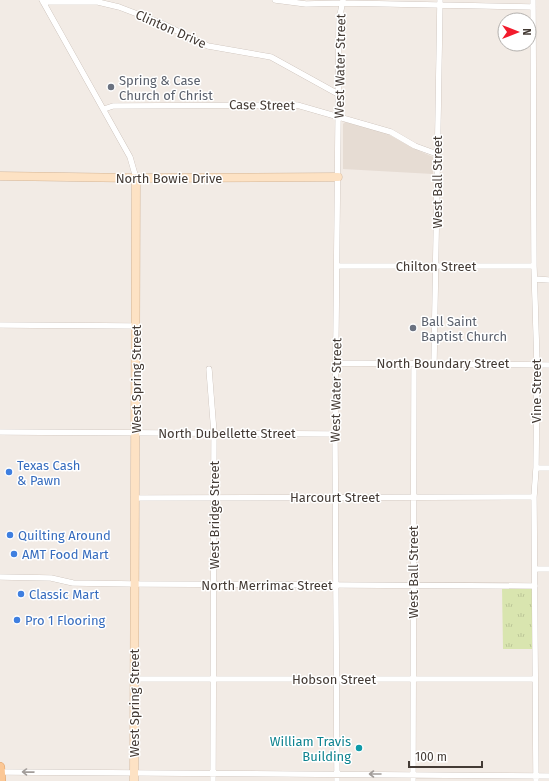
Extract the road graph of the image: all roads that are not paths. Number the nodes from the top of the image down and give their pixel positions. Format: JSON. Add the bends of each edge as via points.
{"nodes":[{"id":1,"x":275,"y":0,"type":"edge"},
{"id":2,"x":534,"y":0,"type":"edge"},
{"id":3,"x":42,"y":1,"type":"edge"},
{"id":4,"x":342,"y":1,"type":"edge"},
{"id":5,"x":440,"y":3,"type":"edge"},
{"id":6,"x":533,"y":7,"type":"junction"},
{"id":7,"x":338,"y":94,"type":"junction"},
{"id":8,"x":104,"y":109,"type":"junction"},
{"id":9,"x":339,"y":116,"type":"junction"},
{"id":10,"x":437,"y":154,"type":"junction"},
{"id":11,"x":0,"y":176,"type":"edge"},
{"id":12,"x":338,"y":177,"type":"junction"},
{"id":13,"x":136,"y":178,"type":"junction"},
{"id":14,"x":338,"y":266,"type":"junction"},
{"id":15,"x":437,"y":266,"type":"junction"},
{"id":16,"x":534,"y":266,"type":"junction"},
{"id":17,"x":535,"y":280,"type":"junction"},
{"id":18,"x":549,"y":280,"type":"edge"},
{"id":19,"x":0,"y":325,"type":"edge"},
{"id":20,"x":136,"y":326,"type":"junction"},
{"id":21,"x":337,"y":363,"type":"junction"},
{"id":22,"x":414,"y":363,"type":"junction"},
{"id":23,"x":434,"y":364,"type":"junction"},
{"id":24,"x":537,"y":364,"type":"junction"},
{"id":25,"x":549,"y":365,"type":"edge"},
{"id":26,"x":209,"y":369,"type":"dead end"},
{"id":27,"x":0,"y":432,"type":"edge"},
{"id":28,"x":214,"y":433,"type":"junction"},
{"id":29,"x":136,"y":434,"type":"junction"},
{"id":30,"x":335,"y":434,"type":"junction"},
{"id":31,"x":536,"y":468,"type":"junction"},
{"id":32,"x":549,"y":468,"type":"edge"},
{"id":33,"x":336,"y":497,"type":"junction"},
{"id":34,"x":413,"y":497,"type":"junction"},
{"id":35,"x":534,"y":497,"type":"junction"},
{"id":36,"x":135,"y":498,"type":"junction"},
{"id":37,"x":213,"y":498,"type":"junction"},
{"id":38,"x":536,"y":569,"type":"junction"},
{"id":39,"x":549,"y":569,"type":"edge"},
{"id":40,"x":0,"y":577,"type":"edge"},
{"id":41,"x":135,"y":584,"type":"junction"},
{"id":42,"x":214,"y":585,"type":"junction"},
{"id":43,"x":336,"y":585,"type":"junction"},
{"id":44,"x":413,"y":585,"type":"junction"},
{"id":45,"x":535,"y":586,"type":"junction"},
{"id":46,"x":134,"y":679,"type":"junction"},
{"id":47,"x":213,"y":679,"type":"junction"},
{"id":48,"x":413,"y":679,"type":"junction"},
{"id":49,"x":535,"y":679,"type":"junction"},
{"id":50,"x":337,"y":680,"type":"junction"},
{"id":51,"x":0,"y":767,"type":"edge"},
{"id":52,"x":0,"y":772,"type":"edge"},
{"id":53,"x":213,"y":773,"type":"junction"},
{"id":54,"x":337,"y":774,"type":"junction"},
{"id":55,"x":413,"y":774,"type":"junction"},
{"id":56,"x":549,"y":776,"type":"edge"},
{"id":57,"x":134,"y":777,"type":"edge"},
{"id":58,"x":536,"y":778,"type":"edge"},
{"id":59,"x":0,"y":781,"type":"edge"},
{"id":60,"x":213,"y":781,"type":"edge"},
{"id":61,"x":337,"y":781,"type":"edge"},
{"id":62,"x":413,"y":781,"type":"edge"}],
"edges":[{"from":1,"to":4,"type":"street","via":[[306,4]]},
{"from":2,"to":6,"type":"street","name":"Vine Street"},
{"from":3,"to":7,"type":"street","name":"Clinton Drive","via":[[98,2],[119,8],[161,22],[208,46],[271,57]]},
{"from":3,"to":8,"type":"street","name":"West Spring Street"},
{"from":4,"to":5,"type":"street"},
{"from":4,"to":7,"type":"street","name":"West Water Street","via":[[339,20]]},
{"from":5,"to":6,"type":"street"},
{"from":5,"to":10,"type":"street","name":"West Ball Street"},
{"from":6,"to":16,"type":"street","name":"Vine Street"},
{"from":7,"to":9,"type":"street","name":"West Water Street"},
{"from":8,"to":9,"type":"street","name":"Case Street","via":[[113,106],[282,104]]},
{"from":8,"to":13,"type":"street","name":"West Spring Street","via":[[130,157]]},
{"from":9,"to":10,"type":"street","name":"Case Street","via":[[391,132],[414,146]]},
{"from":9,"to":12,"type":"street","name":"West Water Street"},
{"from":10,"to":15,"type":"street","name":"West Ball Street"},
{"from":11,"to":13,"type":"street","name":"North Bowie Drive"},
{"from":12,"to":13,"type":"street","name":"North Bowie Drive"},
{"from":12,"to":14,"type":"street","name":"West Water Street"},
{"from":13,"to":20,"type":"street","name":"West Spring Street"},
{"from":14,"to":15,"type":"street","name":"Chilton Street"},
{"from":14,"to":21,"type":"street","name":"West Water Street"},
{"from":15,"to":16,"type":"street","name":"Chilton Street"},
{"from":15,"to":23,"type":"street","name":"West Ball Street"},
{"from":16,"to":17,"type":"street","name":"Vine Street"},
{"from":17,"to":18,"type":"street"},
{"from":17,"to":24,"type":"street","name":"Vine Street"},
{"from":19,"to":20,"type":"street"},
{"from":20,"to":29,"type":"street","name":"West Spring Street"},
{"from":21,"to":22,"type":"street","name":"North Boundary Street"},
{"from":21,"to":30,"type":"street","name":"West Water Street"},
{"from":22,"to":23,"type":"street","name":"North Boundary Street"},
{"from":22,"to":34,"type":"street","name":"West Ball Street"},
{"from":23,"to":24,"type":"street","name":"North Boundary Street"},
{"from":24,"to":25,"type":"street","name":"North Boundary Street"},
{"from":24,"to":31,"type":"street","name":"Vine Street"},
{"from":26,"to":28,"type":"street","name":"West Bridge Street"},
{"from":27,"to":29,"type":"street","name":"North Dubellette Street"},
{"from":28,"to":29,"type":"street","name":"North Dubellette Street"},
{"from":28,"to":30,"type":"street","name":"North Dubellette Street"},
{"from":28,"to":37,"type":"street","name":"West Bridge Street"},
{"from":29,"to":36,"type":"street","name":"West Spring Street"},
{"from":30,"to":33,"type":"street","name":"West Water Street"},
{"from":31,"to":32,"type":"street"},
{"from":31,"to":35,"type":"street","name":"Vine Street"},
{"from":33,"to":34,"type":"street","name":"Harcourt Street"},
{"from":33,"to":37,"type":"street","name":"Harcourt Street"},
{"from":33,"to":43,"type":"street","name":"West Water Street"},
{"from":34,"to":35,"type":"street","name":"Harcourt Street"},
{"from":34,"to":44,"type":"street","name":"West Ball Street"},
{"from":35,"to":38,"type":"street","name":"Vine Street"},
{"from":36,"to":37,"type":"street","name":"Harcourt Street"},
{"from":36,"to":41,"type":"street","name":"West Spring Street"},
{"from":37,"to":42,"type":"street","name":"West Bridge Street"},
{"from":38,"to":39,"type":"street"},
{"from":38,"to":45,"type":"street","name":"Vine Street"},
{"from":40,"to":41,"type":"street","name":"North Merrimac Street","via":[[51,578],[73,583]]},
{"from":41,"to":42,"type":"street","name":"North Merrimac Street"},
{"from":41,"to":46,"type":"street","name":"West Spring Street"},
{"from":42,"to":43,"type":"street","name":"North Merrimac Street"},
{"from":42,"to":47,"type":"street","name":"West Bridge Street"},
{"from":43,"to":44,"type":"street","name":"North Merrimac Street"},
{"from":43,"to":50,"type":"street","name":"West Water Street"},
{"from":44,"to":45,"type":"street","name":"North Merrimac Street"},
{"from":44,"to":48,"type":"street","name":"West Ball Street"},
{"from":45,"to":49,"type":"street","name":"Vine Street"},
{"from":46,"to":47,"type":"street","name":"Hobson Street"},
{"from":46,"to":57,"type":"street","name":"West Spring Street"},
{"from":47,"to":50,"type":"street","name":"Hobson Street"},
{"from":47,"to":53,"type":"street","name":"West Bridge Street"},
{"from":48,"to":49,"type":"street","name":"Hobson Street"},
{"from":48,"to":50,"type":"street","name":"Hobson Street"},
{"from":48,"to":55,"type":"street","name":"West Ball Street"},
{"from":49,"to":58,"type":"street","name":"Vine Street"},
{"from":50,"to":54,"type":"street","name":"West Water Street"},
{"from":51,"to":52,"type":"main road"},
{"from":57,"to":52,"type":"street","one_way":true},
{"from":52,"to":59,"type":"main road"},
{"from":53,"to":54,"type":"street"},
{"from":53,"to":57,"type":"street"},
{"from":53,"to":60,"type":"street","name":"West Bridge Street"},
{"from":55,"to":54,"type":"street","one_way":true},
{"from":54,"to":61,"type":"street","name":"West Water Street"},
{"from":55,"to":58,"type":"street"},
{"from":55,"to":62,"type":"street","name":"West Ball Street"},
{"from":56,"to":58,"type":"street"}]}
